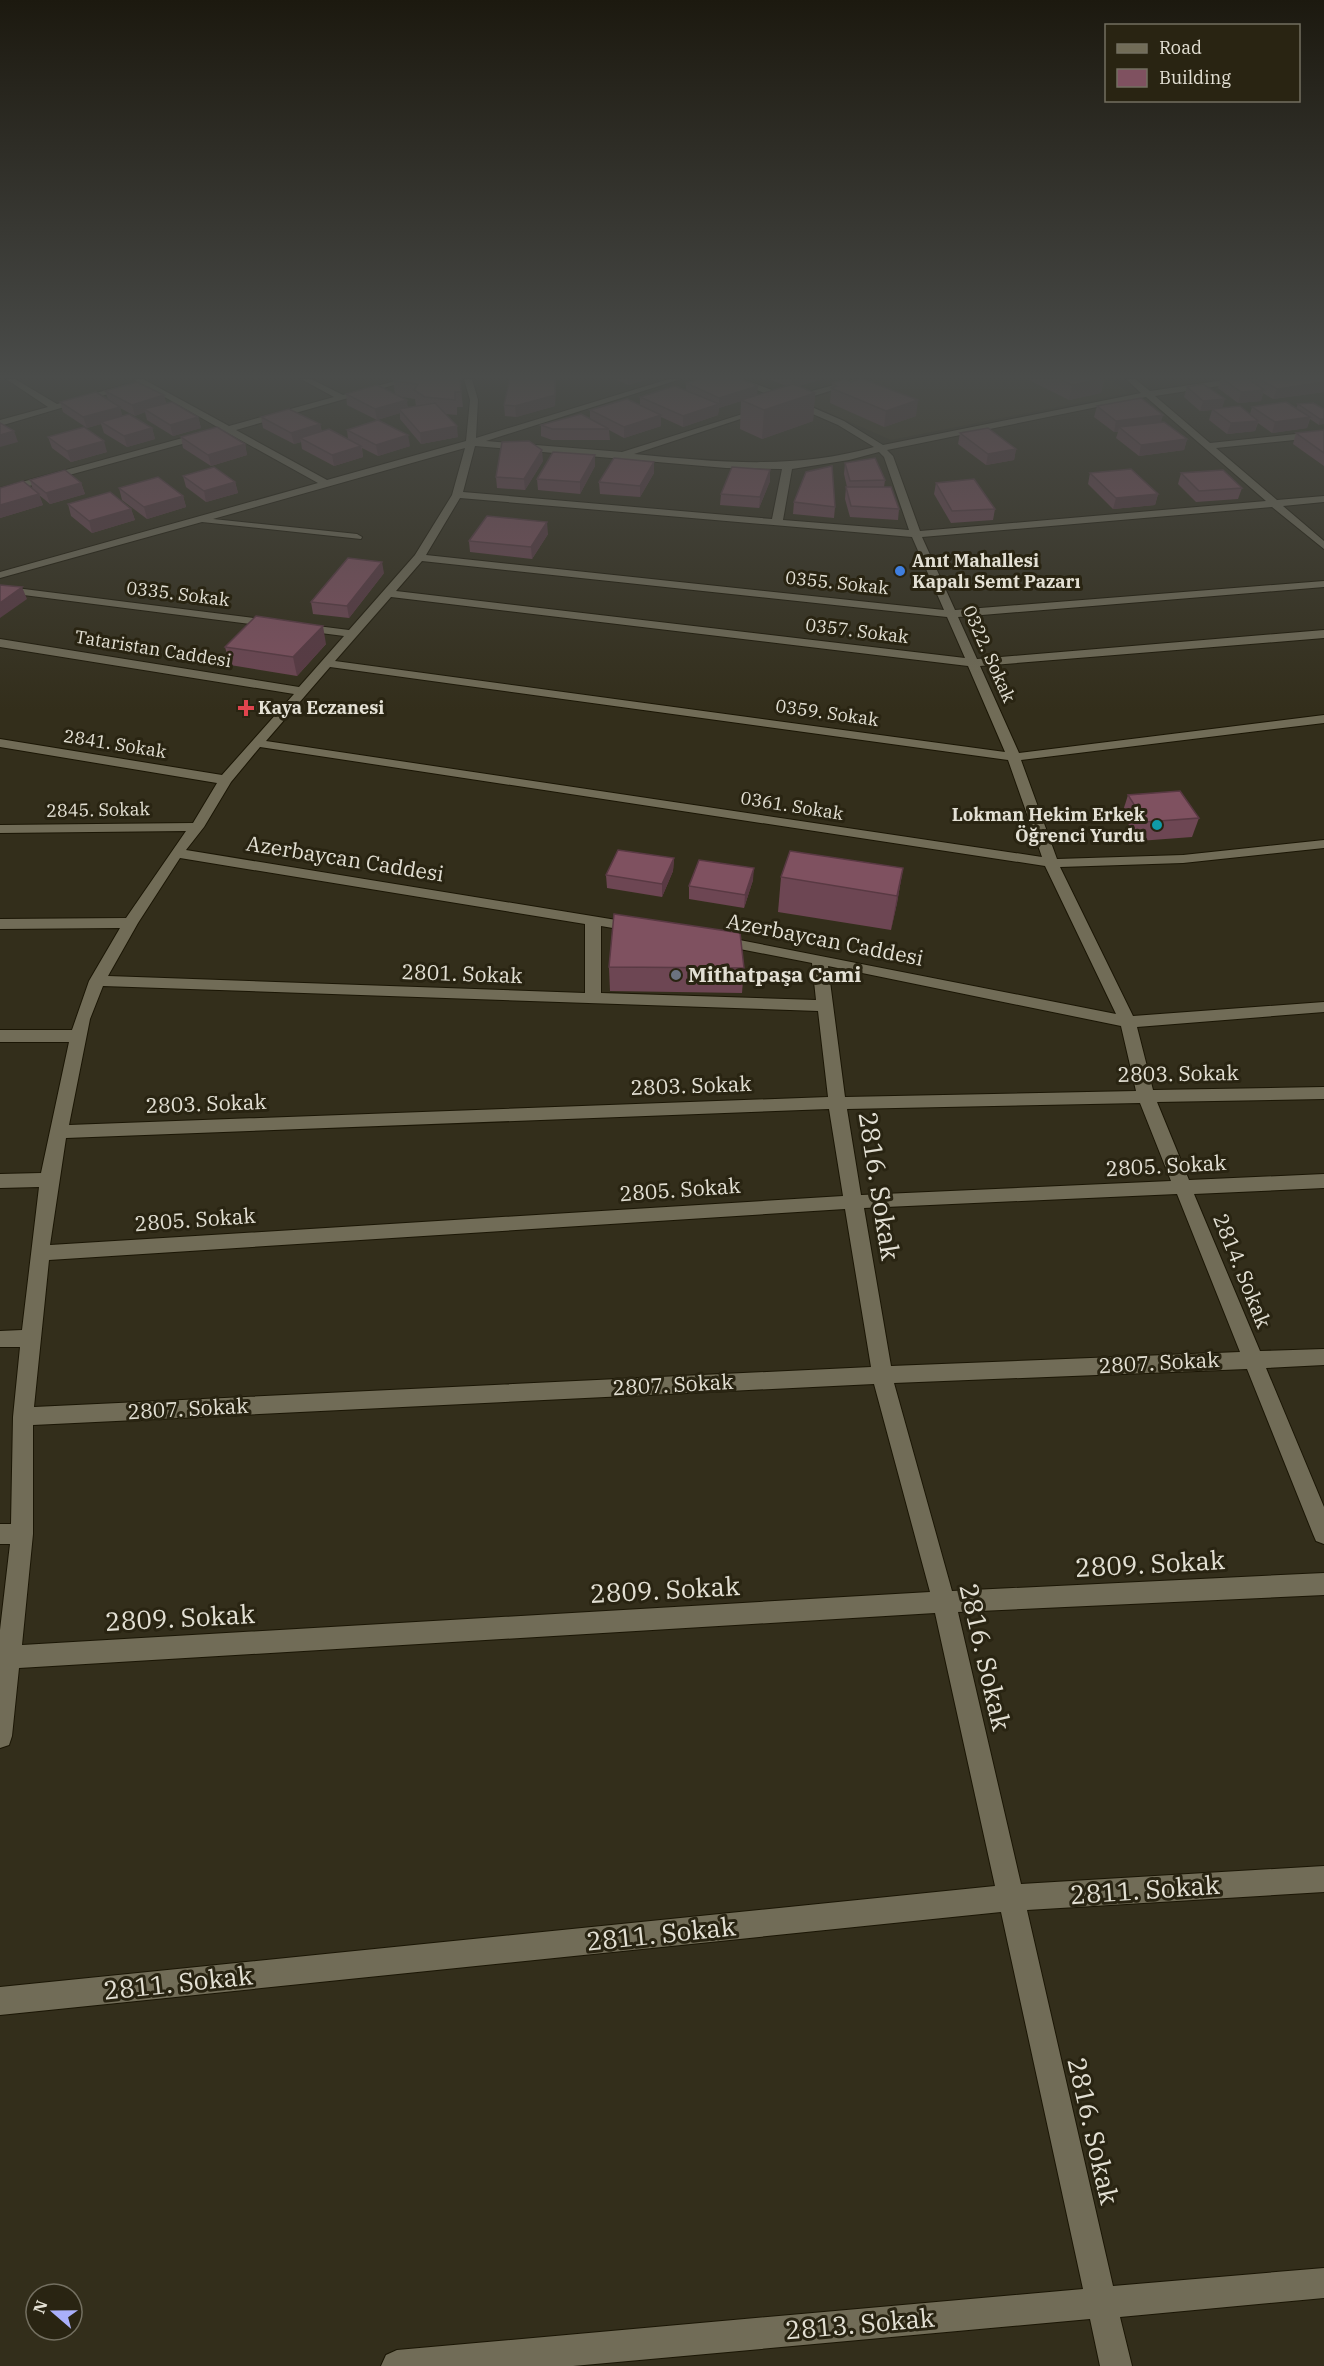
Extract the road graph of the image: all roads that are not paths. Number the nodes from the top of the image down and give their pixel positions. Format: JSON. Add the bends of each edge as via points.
{"nodes":[{"id":1,"x":303,"y":489,"type":"edge"},
{"id":2,"x":459,"y":489,"type":"edge"},
{"id":3,"x":783,"y":489,"type":"edge"},
{"id":4,"x":898,"y":489,"type":"edge"},
{"id":5,"x":1257,"y":489,"type":"edge"},
{"id":6,"x":457,"y":495,"type":"junction"},
{"id":7,"x":1324,"y":499,"type":"edge"},
{"id":8,"x":1274,"y":504,"type":"junction"},
{"id":9,"x":197,"y":520,"type":"junction"},
{"id":10,"x":777,"y":522,"type":"junction"},
{"id":11,"x":916,"y":534,"type":"junction"},
{"id":12,"x":357,"y":537,"type":"dead end"},
{"id":13,"x":1324,"y":546,"type":"edge"},
{"id":14,"x":419,"y":557,"type":"junction"},
{"id":15,"x":0,"y":575,"type":"edge"},
{"id":16,"x":1324,"y":584,"type":"edge"},
{"id":17,"x":0,"y":589,"type":"edge"},
{"id":18,"x":388,"y":593,"type":"junction"},
{"id":19,"x":952,"y":614,"type":"junction"},
{"id":20,"x":352,"y":634,"type":"junction"},
{"id":21,"x":1324,"y":634,"type":"edge"},
{"id":22,"x":0,"y":643,"type":"edge"},
{"id":23,"x":326,"y":663,"type":"junction"},
{"id":24,"x":973,"y":663,"type":"junction"},
{"id":25,"x":301,"y":691,"type":"junction"},
{"id":26,"x":1324,"y":719,"type":"edge"},
{"id":27,"x":0,"y":743,"type":"edge"},
{"id":28,"x":257,"y":743,"type":"junction"},
{"id":29,"x":1014,"y":757,"type":"junction"},
{"id":30,"x":225,"y":780,"type":"junction"},
{"id":31,"x":197,"y":827,"type":"junction"},
{"id":32,"x":0,"y":830,"type":"edge"},
{"id":33,"x":1324,"y":844,"type":"edge"},
{"id":34,"x":176,"y":853,"type":"junction"},
{"id":35,"x":1052,"y":863,"type":"junction"},
{"id":36,"x":593,"y":920,"type":"junction"},
{"id":37,"x":130,"y":923,"type":"junction"},
{"id":38,"x":0,"y":924,"type":"edge"},
{"id":39,"x":649,"y":929,"type":"edge"},
{"id":40,"x":706,"y":939,"type":"edge"},
{"id":41,"x":819,"y":959,"type":"junction"},
{"id":42,"x":97,"y":981,"type":"junction"},
{"id":43,"x":593,"y":999,"type":"junction"},
{"id":44,"x":824,"y":1006,"type":"junction"},
{"id":45,"x":1324,"y":1007,"type":"edge"},
{"id":46,"x":1128,"y":1023,"type":"junction"},
{"id":47,"x":79,"y":1035,"type":"junction"},
{"id":48,"x":0,"y":1036,"type":"edge"},
{"id":49,"x":1324,"y":1093,"type":"edge"},
{"id":50,"x":1146,"y":1097,"type":"junction"},
{"id":51,"x":837,"y":1103,"type":"junction"},
{"id":52,"x":61,"y":1132,"type":"junction"},
{"id":53,"x":49,"y":1180,"type":"junction"},
{"id":54,"x":0,"y":1181,"type":"edge"},
{"id":55,"x":1324,"y":1181,"type":"edge"},
{"id":56,"x":1184,"y":1188,"type":"junction"},
{"id":57,"x":853,"y":1202,"type":"junction"},
{"id":58,"x":40,"y":1253,"type":"junction"},
{"id":59,"x":31,"y":1338,"type":"junction"},
{"id":60,"x":0,"y":1339,"type":"edge"},
{"id":61,"x":1324,"y":1357,"type":"edge"},
{"id":62,"x":1253,"y":1359,"type":"junction"},
{"id":63,"x":882,"y":1375,"type":"junction"},
{"id":64,"x":23,"y":1417,"type":"junction"},
{"id":65,"x":1324,"y":1533,"type":"edge"},
{"id":66,"x":11,"y":1534,"type":"edge"},
{"id":67,"x":1324,"y":1584,"type":"edge"},
{"id":68,"x":944,"y":1602,"type":"junction"},
{"id":69,"x":9,"y":1657,"type":"junction"},
{"id":70,"x":0,"y":1736,"type":"edge"},
{"id":71,"x":1324,"y":1879,"type":"edge"},
{"id":72,"x":1010,"y":1898,"type":"junction"},
{"id":73,"x":0,"y":2001,"type":"edge"},
{"id":74,"x":1324,"y":2283,"type":"edge"},
{"id":75,"x":1102,"y":2301,"type":"junction"},
{"id":76,"x":397,"y":2366,"type":"edge"},
{"id":77,"x":1116,"y":2366,"type":"edge"}],
"edges":[{"from":1,"to":9,"type":"street"},
{"from":2,"to":6,"type":"street"},
{"from":3,"to":10,"type":"street"},
{"from":4,"to":11,"type":"street","name":"0322. Sokak"},
{"from":5,"to":8,"type":"street"},
{"from":6,"to":10,"type":"street"},
{"from":6,"to":14,"type":"street"},
{"from":7,"to":8,"type":"street"},
{"from":8,"to":11,"type":"street"},
{"from":8,"to":13,"type":"street"},
{"from":9,"to":12,"type":"street"},
{"from":9,"to":15,"type":"street"},
{"from":10,"to":11,"type":"street"},
{"from":11,"to":19,"type":"street","name":"0322. Sokak"},
{"from":14,"to":18,"type":"street"},
{"from":14,"to":19,"type":"street","name":"0355. Sokak"},
{"from":16,"to":19,"type":"street","name":"0355. Sokak"},
{"from":17,"to":20,"type":"street","name":"0335. Sokak"},
{"from":18,"to":20,"type":"street"},
{"from":18,"to":24,"type":"street","name":"0357. Sokak"},
{"from":19,"to":24,"type":"street","name":"0322. Sokak"},
{"from":20,"to":23,"type":"street"},
{"from":21,"to":24,"type":"street","name":"0357. Sokak"},
{"from":22,"to":25,"type":"street","name":"Tataristan Caddesi"},
{"from":23,"to":25,"type":"street"},
{"from":23,"to":29,"type":"street","name":"0359. Sokak"},
{"from":24,"to":29,"type":"street","name":"0322. Sokak"},
{"from":25,"to":28,"type":"street"},
{"from":26,"to":29,"type":"street","name":"0359. Sokak"},
{"from":27,"to":30,"type":"street","name":"2841. Sokak"},
{"from":28,"to":30,"type":"street"},
{"from":28,"to":35,"type":"street","name":"0361. Sokak"},
{"from":29,"to":35,"type":"street","name":"0322. Sokak"},
{"from":30,"to":31,"type":"street"},
{"from":31,"to":32,"type":"street","name":"2845. Sokak"},
{"from":31,"to":34,"type":"street"},
{"from":33,"to":35,"type":"street","name":"0361. Sokak","via":[[1184,859]]},
{"from":34,"to":36,"type":"street","name":"Azerbaycan Caddesi"},
{"from":34,"to":37,"type":"street"},
{"from":35,"to":46,"type":"street","name":"0322. Sokak"},
{"from":36,"to":39,"type":"street","name":"Azerbaycan Caddesi"},
{"from":36,"to":43,"type":"street"},
{"from":37,"to":38,"type":"street"},
{"from":37,"to":42,"type":"street"},
{"from":40,"to":41,"type":"street","name":"Azerbaycan Caddesi"},
{"from":41,"to":44,"type":"street","name":"2816. Sokak"},
{"from":41,"to":46,"type":"street","name":"Azerbaycan Caddesi"},
{"from":42,"to":43,"type":"street","name":"2801. Sokak"},
{"from":42,"to":47,"type":"street"},
{"from":43,"to":44,"type":"street","name":"2801. Sokak"},
{"from":44,"to":51,"type":"street","name":"2816. Sokak"},
{"from":45,"to":46,"type":"street","name":"Azerbaycan Caddesi"},
{"from":46,"to":50,"type":"street","name":"2814. Sokak"},
{"from":47,"to":48,"type":"street"},
{"from":47,"to":52,"type":"street"},
{"from":49,"to":50,"type":"street","name":"2803. Sokak"},
{"from":50,"to":51,"type":"street","name":"2803. Sokak"},
{"from":50,"to":56,"type":"street","name":"2814. Sokak"},
{"from":51,"to":52,"type":"street","name":"2803. Sokak"},
{"from":51,"to":57,"type":"street","name":"2816. Sokak"},
{"from":52,"to":53,"type":"street"},
{"from":53,"to":54,"type":"street"},
{"from":53,"to":58,"type":"street"},
{"from":55,"to":56,"type":"street","name":"2805. Sokak"},
{"from":56,"to":57,"type":"street","name":"2805. Sokak"},
{"from":56,"to":62,"type":"street","name":"2814. Sokak"},
{"from":57,"to":58,"type":"street","name":"2805. Sokak"},
{"from":57,"to":63,"type":"street","name":"2816. Sokak"},
{"from":58,"to":59,"type":"street"},
{"from":59,"to":60,"type":"street"},
{"from":59,"to":64,"type":"street"},
{"from":61,"to":62,"type":"street","name":"2807. Sokak"},
{"from":62,"to":63,"type":"street","name":"2807. Sokak"},
{"from":62,"to":65,"type":"street","name":"2814. Sokak"},
{"from":63,"to":64,"type":"street","name":"2807. Sokak"},
{"from":63,"to":68,"type":"street","name":"2816. Sokak"},
{"from":64,"to":66,"type":"street"},
{"from":66,"to":69,"type":"street"},
{"from":67,"to":68,"type":"street","name":"2809. Sokak"},
{"from":68,"to":69,"type":"street","name":"2809. Sokak"},
{"from":68,"to":72,"type":"street","name":"2816. Sokak"},
{"from":69,"to":70,"type":"street"},
{"from":71,"to":72,"type":"street","name":"2811. Sokak"},
{"from":72,"to":73,"type":"street","name":"2811. Sokak"},
{"from":72,"to":75,"type":"street","name":"2816. Sokak"},
{"from":74,"to":75,"type":"street","name":"2813. Sokak"},
{"from":75,"to":76,"type":"street","name":"2813. Sokak"},
{"from":75,"to":77,"type":"street","name":"2816. Sokak"}]}
